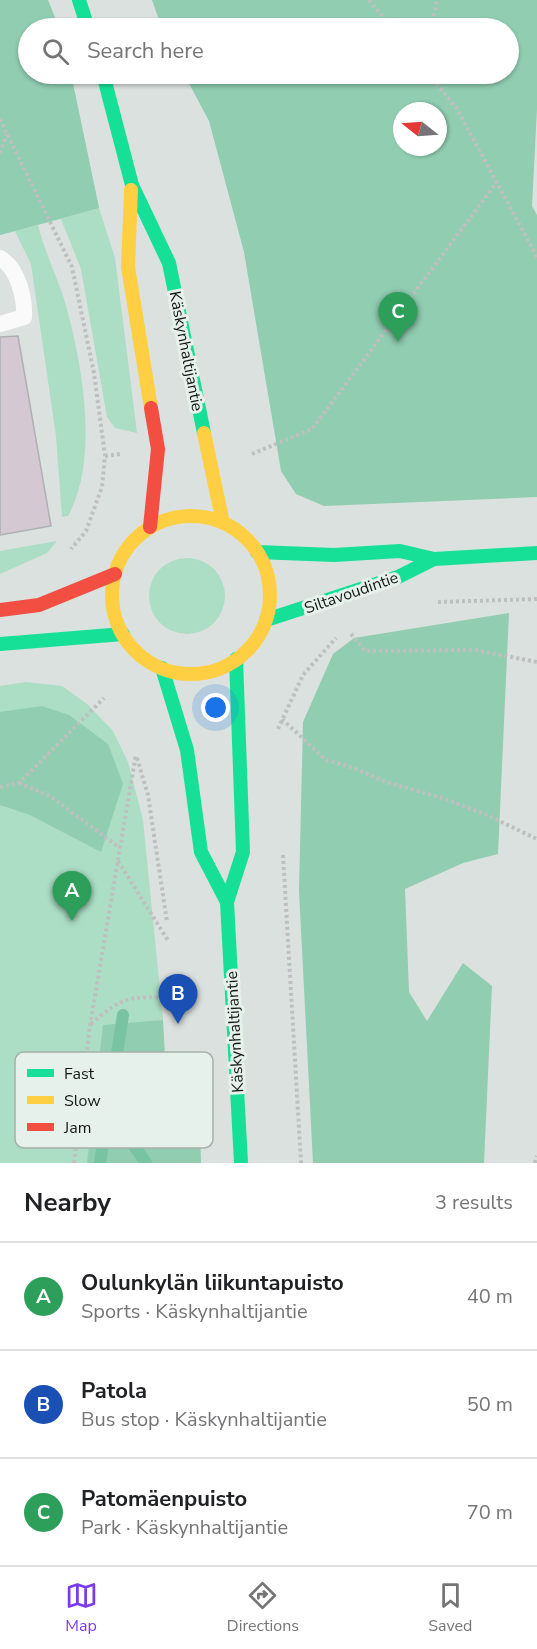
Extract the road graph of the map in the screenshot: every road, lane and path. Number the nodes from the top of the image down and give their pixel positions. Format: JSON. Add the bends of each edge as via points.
{"nodes":[{"id":1,"x":79,"y":0,"type":"edge"},
{"id":2,"x":369,"y":0,"type":"edge"},
{"id":3,"x":437,"y":0,"type":"edge"},
{"id":4,"x":85,"y":18,"type":"edge"},
{"id":5,"x":384,"y":18,"type":"edge"},
{"id":6,"x":433,"y":18,"type":"edge"},
{"id":7,"x":106,"y":84,"type":"edge"},
{"id":8,"x":437,"y":84,"type":"edge"},
{"id":9,"x":0,"y":119,"type":"edge"},
{"id":10,"x":8,"y":133,"type":"junction"},
{"id":11,"x":0,"y":153,"type":"edge"},
{"id":12,"x":497,"y":182,"type":"junction"},
{"id":13,"x":132,"y":185,"type":"junction"},
{"id":14,"x":537,"y":257,"type":"edge"},
{"id":15,"x":0,"y":258,"type":"edge"},
{"id":16,"x":0,"y":324,"type":"edge"},
{"id":17,"x":252,"y":454,"type":"dead end"},
{"id":18,"x":223,"y":523,"type":"junction"},
{"id":19,"x":150,"y":527,"type":"junction"},
{"id":20,"x":257,"y":552,"type":"junction"},
{"id":21,"x":537,"y":553,"type":"edge"},
{"id":22,"x":67,"y":555,"type":"dead end"},
{"id":23,"x":434,"y":559,"type":"junction"},
{"id":24,"x":115,"y":574,"type":"junction"},
{"id":25,"x":537,"y":599,"type":"edge"},
{"id":26,"x":435,"y":602,"type":"dead end"},
{"id":27,"x":0,"y":610,"type":"edge"},
{"id":28,"x":266,"y":620,"type":"junction"},
{"id":29,"x":346,"y":628,"type":"dead end"},
{"id":30,"x":123,"y":634,"type":"junction"},
{"id":31,"x":339,"y":636,"type":"dead end"},
{"id":32,"x":0,"y":644,"type":"edge"},
{"id":33,"x":236,"y":659,"type":"junction"},
{"id":34,"x":537,"y":662,"type":"edge"},
{"id":35,"x":162,"y":668,"type":"junction"},
{"id":36,"x":104,"y":698,"type":"dead end"},
{"id":37,"x":282,"y":719,"type":"junction"},
{"id":38,"x":276,"y":737,"type":"dead end"},
{"id":39,"x":19,"y":783,"type":"junction"},
{"id":40,"x":0,"y":787,"type":"edge"},
{"id":41,"x":537,"y":839,"type":"edge"},
{"id":42,"x":120,"y":848,"type":"junction"},
{"id":43,"x":282,"y":849,"type":"dead end"},
{"id":44,"x":118,"y":861,"type":"junction"},
{"id":45,"x":226,"y":902,"type":"junction"},
{"id":46,"x":167,"y":922,"type":"dead end"},
{"id":47,"x":169,"y":942,"type":"dead end"},
{"id":48,"x":175,"y":997,"type":"dead end"},
{"id":49,"x":90,"y":1025,"type":"junction"},
{"id":50,"x":87,"y":1052,"type":"edge"},
{"id":51,"x":76,"y":1148,"type":"edge"},
{"id":52,"x":537,"y":1156,"type":"edge"},
{"id":53,"x":74,"y":1163,"type":"edge"},
{"id":54,"x":241,"y":1163,"type":"edge"},
{"id":55,"x":301,"y":1163,"type":"edge"},
{"id":56,"x":535,"y":1163,"type":"edge"}],
"edges":[{"from":1,"to":4,"type":"main road"},
{"from":2,"to":5,"type":"path"},
{"from":3,"to":6,"type":"path"},
{"from":7,"to":13,"type":"main road","name":"Käskynhaltijantie"},
{"from":8,"to":12,"type":"path","via":[[457,109]]},
{"from":9,"to":10,"type":"path"},
{"from":10,"to":11,"type":"path"},
{"from":10,"to":22,"type":"path","via":[[72,267],[94,373],[105,456],[102,487],[86,531]]},
{"from":12,"to":14,"type":"path"},
{"from":12,"to":17,"type":"path","via":[[312,429]]},
{"from":13,"to":18,"type":"main road","name":"Käskynhaltijantie","via":[[170,263]]},
{"from":13,"to":19,"type":"main road","name":"Käskynhaltijantie","via":[[128,267],[158,448]]},
{"from":15,"to":16,"type":"lane","via":[[13,269],[24,309],[24,317]]},
{"from":18,"to":19,"type":"main road","via":[[187,516]]},
{"from":18,"to":20,"type":"main road","via":[[242,534]]},
{"from":19,"to":24,"type":"main road","via":[[128,547]]},
{"from":20,"to":23,"type":"main road","name":"Siltavoudintie","via":[[400,552]]},
{"from":20,"to":28,"type":"main road","via":[[269,585]]},
{"from":21,"to":23,"type":"main road","name":"Siltavoudintie"},
{"from":23,"to":28,"type":"main road","name":"Siltavoudintie","via":[[398,577]]},
{"from":24,"to":27,"type":"main road","via":[[39,605]]},
{"from":24,"to":30,"type":"main road","via":[[113,609]]},
{"from":25,"to":26,"type":"path"},
{"from":28,"to":33,"type":"main road","via":[[254,642]]},
{"from":29,"to":34,"type":"path","via":[[365,651],[475,650]]},
{"from":30,"to":32,"type":"main road"},
{"from":30,"to":35,"type":"main road","via":[[139,654]]},
{"from":31,"to":37,"type":"path","via":[[303,675]]},
{"from":33,"to":35,"type":"main road","via":[[202,673]]},
{"from":33,"to":45,"type":"main road","name":"Käskynhaltijantie","via":[[243,852]]},
{"from":35,"to":45,"type":"main road","name":"Käskynhaltijantie","via":[[187,750],[201,852]]},
{"from":36,"to":39,"type":"path"},
{"from":37,"to":38,"type":"path"},
{"from":37,"to":41,"type":"path","via":[[326,760],[442,798]]},
{"from":39,"to":40,"type":"path"},
{"from":39,"to":42,"type":"path","via":[[50,796]]},
{"from":42,"to":44,"type":"path"},
{"from":42,"to":46,"type":"path","via":[[136,754],[148,795]]},
{"from":43,"to":55,"type":"path"},
{"from":44,"to":47,"type":"path"},
{"from":44,"to":49,"type":"path"},
{"from":45,"to":54,"type":"main road","name":"Käskynhaltijantie"},
{"from":48,"to":49,"type":"path","via":[[128,998],[114,1004]]},
{"from":49,"to":50,"type":"path"},
{"from":51,"to":53,"type":"path"},
{"from":52,"to":56,"type":"path"}]}
